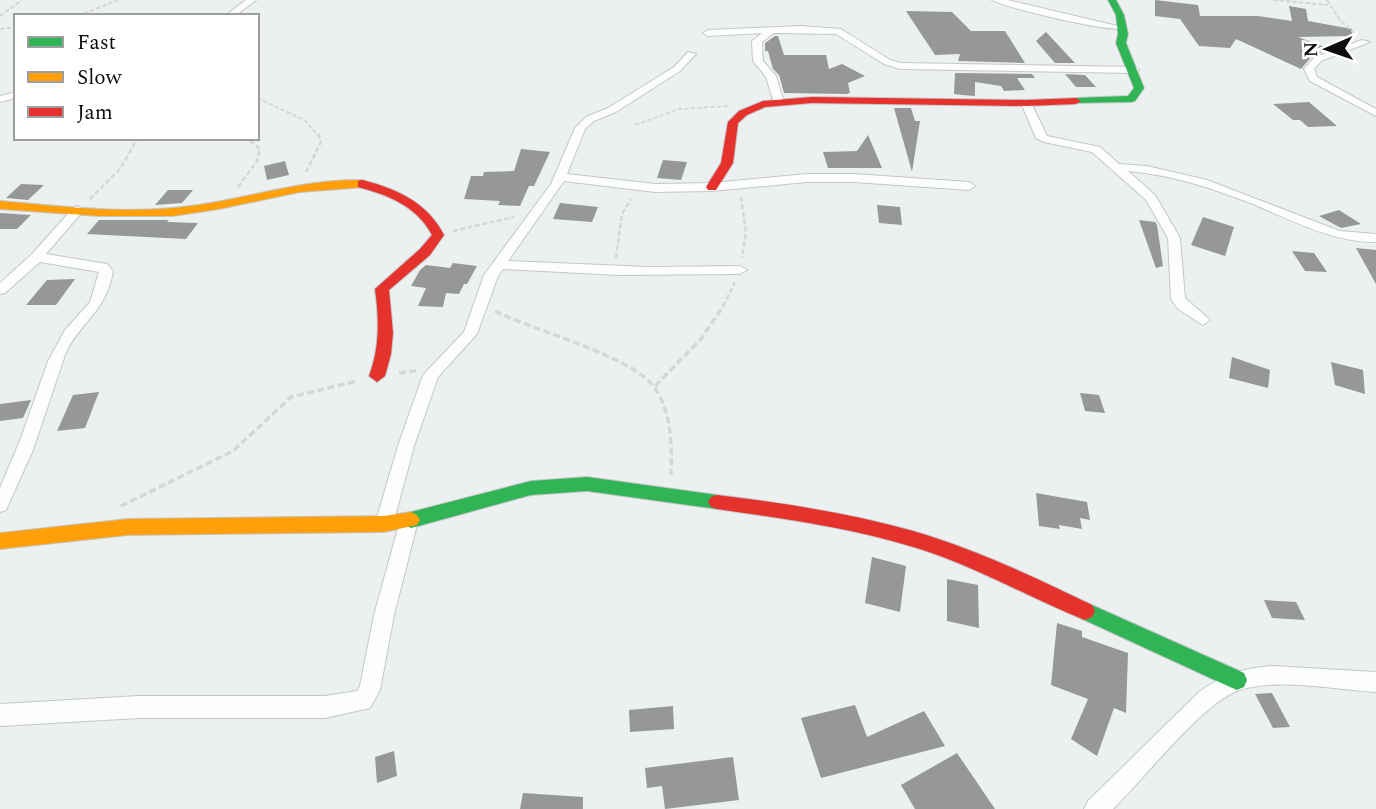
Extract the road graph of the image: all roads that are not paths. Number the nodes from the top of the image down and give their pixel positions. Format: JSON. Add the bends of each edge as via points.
{"nodes":[{"id":1,"x":252,"y":0,"type":"edge"},
{"id":2,"x":996,"y":0,"type":"edge"},
{"id":3,"x":1112,"y":0,"type":"edge"},
{"id":4,"x":232,"y":14,"type":"edge"},
{"id":5,"x":1122,"y":28,"type":"junction"},
{"id":6,"x":770,"y":32,"type":"junction"},
{"id":7,"x":708,"y":33,"type":"dead end"},
{"id":8,"x":1365,"y":42,"type":"road end"},
{"id":9,"x":691,"y":54,"type":"dead end"},
{"id":10,"x":1134,"y":71,"type":"junction"},
{"id":11,"x":779,"y":103,"type":"junction"},
{"id":12,"x":1026,"y":103,"type":"junction"},
{"id":13,"x":1376,"y":113,"type":"edge"},
{"id":14,"x":1118,"y":167,"type":"junction"},
{"id":15,"x":561,"y":177,"type":"junction"},
{"id":16,"x":968,"y":186,"type":"dead end"},
{"id":17,"x":712,"y":187,"type":"junction"},
{"id":18,"x":0,"y":205,"type":"edge"},
{"id":19,"x":78,"y":211,"type":"junction"},
{"id":20,"x":1376,"y":238,"type":"edge"},
{"id":21,"x":37,"y":257,"type":"junction"},
{"id":22,"x":498,"y":264,"type":"junction"},
{"id":23,"x":740,"y":270,"type":"road end"},
{"id":24,"x":0,"y":289,"type":"edge"},
{"id":25,"x":1203,"y":320,"type":"dead end"},
{"id":26,"x":376,"y":376,"type":"road end"},
{"id":27,"x":0,"y":505,"type":"edge"},
{"id":28,"x":409,"y":521,"type":"junction"},
{"id":29,"x":384,"y":524,"type":"junction"},
{"id":30,"x":0,"y":541,"type":"edge"},
{"id":31,"x":1237,"y":680,"type":"junction"},
{"id":32,"x":1376,"y":682,"type":"edge"},
{"id":33,"x":0,"y":715,"type":"edge"},
{"id":34,"x":1096,"y":809,"type":"edge"}],
"edges":[{"from":1,"to":4,"type":"street"},
{"from":2,"to":5,"type":"street"},
{"from":3,"to":5,"type":"street"},
{"from":5,"to":10,"type":"street","via":[[1121,43]]},
{"from":6,"to":7,"type":"street"},
{"from":6,"to":10,"type":"street","via":[[838,31],[900,66]]},
{"from":6,"to":11,"type":"street","via":[[757,41],[758,59],[771,76]]},
{"from":8,"to":13,"type":"street","via":[[1318,59],[1309,69],[1313,79]]},
{"from":9,"to":15,"type":"street","via":[[677,69],[585,123],[570,146]]},
{"from":10,"to":12,"type":"street","via":[[1139,88],[1131,99]]},
{"from":11,"to":12,"type":"street"},
{"from":11,"to":17,"type":"street","via":[[755,105],[733,122],[727,163]]},
{"from":12,"to":14,"type":"street","via":[[1044,139],[1083,144]]},
{"from":14,"to":20,"type":"street","via":[[1152,168],[1185,176],[1337,234]]},
{"from":14,"to":25,"type":"street","via":[[1151,198],[1165,220],[1174,238],[1178,299]]},
{"from":15,"to":17,"type":"street","via":[[642,187]]},
{"from":15,"to":22,"type":"street"},
{"from":16,"to":17,"type":"street","via":[[854,178],[781,179]]},
{"from":18,"to":19,"type":"street"},
{"from":19,"to":21,"type":"street"},
{"from":19,"to":26,"type":"street","via":[[174,212],[302,187],[363,184],[423,210],[438,235],[426,255],[382,289],[388,331]]},
{"from":21,"to":24,"type":"street"},
{"from":21,"to":27,"type":"street","via":[[102,267],[106,271],[104,288],[56,358]]},
{"from":22,"to":23,"type":"street","via":[[680,273]]},
{"from":22,"to":29,"type":"street","via":[[470,334],[434,369]]},
{"from":28,"to":29,"type":"street"},
{"from":28,"to":31,"type":"street","via":[[531,488],[587,484],[765,508],[870,528],[940,548],[1022,580]]},
{"from":28,"to":33,"type":"street","via":[[370,690],[363,701],[325,707],[139,708]]},
{"from":29,"to":30,"type":"street","via":[[128,527]]},
{"from":31,"to":32,"type":"street","via":[[1278,675]]},
{"from":31,"to":34,"type":"street","via":[[1213,694]]}]}
